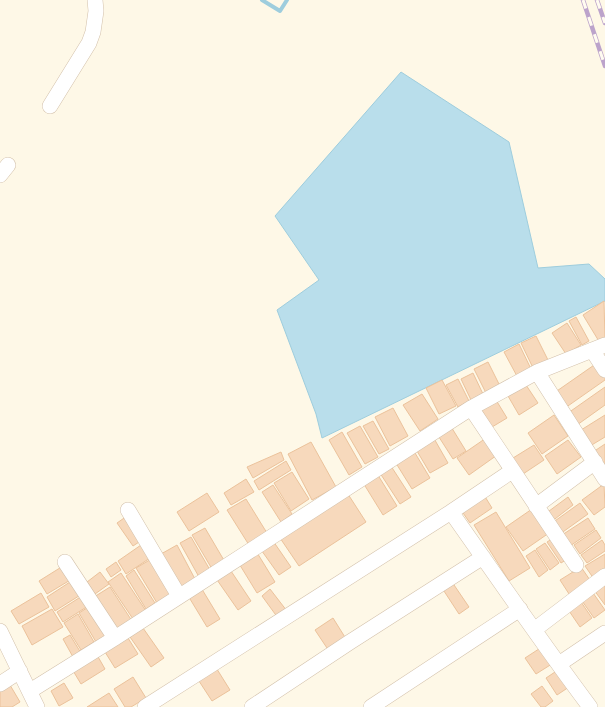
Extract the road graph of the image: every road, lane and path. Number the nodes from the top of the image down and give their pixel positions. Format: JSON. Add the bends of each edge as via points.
{"nodes":[{"id":1,"x":95,"y":0,"type":"edge"},
{"id":2,"x":50,"y":106,"type":"dead end"},
{"id":3,"x":599,"y":348,"type":"edge"},
{"id":4,"x":605,"y":370,"type":"edge"},
{"id":5,"x":537,"y":372,"type":"junction"},
{"id":6,"x":471,"y":408,"type":"junction"},
{"id":7,"x":595,"y":462,"type":"junction"},
{"id":8,"x":512,"y":471,"type":"junction"},
{"id":9,"x":605,"y":479,"type":"edge"},
{"id":10,"x":536,"y":506,"type":"junction"},
{"id":11,"x":128,"y":510,"type":"dead end"},
{"id":12,"x":451,"y":512,"type":"junction"},
{"id":13,"x":483,"y":557,"type":"junction"},
{"id":14,"x":65,"y":562,"type":"dead end"},
{"id":15,"x":576,"y":565,"type":"dead end"},
{"id":16,"x":605,"y":576,"type":"edge"},
{"id":17,"x":179,"y":596,"type":"junction"},
{"id":18,"x":520,"y":608,"type":"junction"},
{"id":19,"x":534,"y":630,"type":"junction"},
{"id":20,"x":0,"y":631,"type":"edge"},
{"id":21,"x":605,"y":634,"type":"edge"},
{"id":22,"x":115,"y":638,"type":"junction"},
{"id":23,"x":559,"y":664,"type":"junction"},
{"id":24,"x":20,"y":671,"type":"junction"},
{"id":25,"x":0,"y":684,"type":"edge"},
{"id":26,"x":30,"y":691,"type":"junction"},
{"id":27,"x":37,"y":707,"type":"edge"},
{"id":28,"x":145,"y":707,"type":"edge"},
{"id":29,"x":252,"y":707,"type":"edge"},
{"id":30,"x":371,"y":707,"type":"edge"},
{"id":31,"x":590,"y":707,"type":"edge"}],
"edges":[{"from":1,"to":2,"type":"street","via":[[96,11],[89,43]]},
{"from":3,"to":4,"type":"street"},
{"from":3,"to":5,"type":"street"},
{"from":5,"to":6,"type":"street"},
{"from":5,"to":7,"type":"street"},
{"from":6,"to":8,"type":"street"},
{"from":6,"to":17,"type":"street"},
{"from":7,"to":9,"type":"street"},
{"from":7,"to":10,"type":"street"},
{"from":8,"to":10,"type":"street"},
{"from":8,"to":12,"type":"street"},
{"from":10,"to":15,"type":"street"},
{"from":11,"to":17,"type":"street"},
{"from":12,"to":13,"type":"street"},
{"from":12,"to":28,"type":"street"},
{"from":13,"to":18,"type":"street"},
{"from":13,"to":29,"type":"street"},
{"from":14,"to":22,"type":"street"},
{"from":16,"to":19,"type":"street"},
{"from":17,"to":22,"type":"street"},
{"from":18,"to":19,"type":"street"},
{"from":18,"to":30,"type":"street"},
{"from":19,"to":23,"type":"street"},
{"from":20,"to":24,"type":"street"},
{"from":21,"to":23,"type":"street"},
{"from":22,"to":26,"type":"street"},
{"from":23,"to":31,"type":"street"},
{"from":24,"to":25,"type":"street"},
{"from":24,"to":26,"type":"street"},
{"from":26,"to":27,"type":"street"}]}
